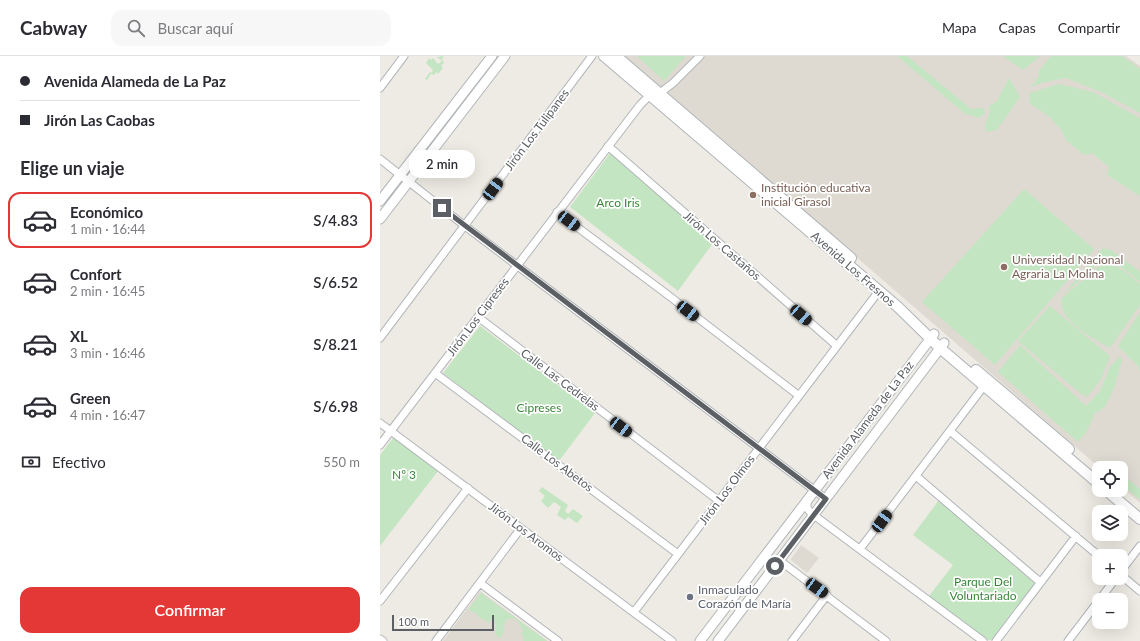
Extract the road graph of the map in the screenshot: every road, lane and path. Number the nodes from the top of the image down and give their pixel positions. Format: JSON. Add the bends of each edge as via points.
{"nodes":[{"id":1,"x":404,"y":56,"type":"edge"},
{"id":2,"x":492,"y":56,"type":"edge"},
{"id":3,"x":505,"y":56,"type":"edge"},
{"id":4,"x":592,"y":56,"type":"edge"},
{"id":5,"x":604,"y":56,"type":"edge"},
{"id":6,"x":616,"y":56,"type":"edge"},
{"id":7,"x":700,"y":56,"type":"edge"},
{"id":8,"x":380,"y":88,"type":"edge"},
{"id":9,"x":655,"y":94,"type":"junction"},
{"id":10,"x":608,"y":146,"type":"junction"},
{"id":11,"x":380,"y":159,"type":"edge"},
{"id":12,"x":400,"y":174,"type":"junction"},
{"id":13,"x":408,"y":181,"type":"junction"},
{"id":14,"x":380,"y":201,"type":"edge"},
{"id":15,"x":558,"y":212,"type":"junction"},
{"id":16,"x":380,"y":219,"type":"edge"},
{"id":17,"x":465,"y":226,"type":"junction"},
{"id":18,"x":518,"y":264,"type":"junction"},
{"id":19,"x":879,"y":291,"type":"junction"},
{"id":20,"x":478,"y":317,"type":"junction"},
{"id":21,"x":932,"y":336,"type":"junction"},
{"id":22,"x":380,"y":338,"type":"edge"},
{"id":23,"x":836,"y":345,"type":"junction"},
{"id":24,"x":942,"y":346,"type":"junction"},
{"id":25,"x":436,"y":373,"type":"junction"},
{"id":26,"x":987,"y":384,"type":"junction"},
{"id":27,"x":798,"y":396,"type":"junction"},
{"id":28,"x":380,"y":423,"type":"edge"},
{"id":29,"x":391,"y":431,"type":"junction"},
{"id":30,"x":950,"y":432,"type":"junction"},
{"id":31,"x":380,"y":445,"type":"edge"},
{"id":32,"x":758,"y":448,"type":"junction"},
{"id":33,"x":1092,"y":469,"type":"edge"},
{"id":34,"x":916,"y":476,"type":"junction"},
{"id":35,"x":1092,"y":478,"type":"edge"},
{"id":36,"x":468,"y":488,"type":"junction"},
{"id":37,"x":814,"y":490,"type":"junction"},
{"id":38,"x":1114,"y":497,"type":"edge"},
{"id":39,"x":1125,"y":497,"type":"edge"},
{"id":40,"x":826,"y":499,"type":"junction"},
{"id":41,"x":807,"y":500,"type":"junction"},
{"id":42,"x":719,"y":501,"type":"junction"},
{"id":43,"x":1140,"y":510,"type":"edge"},
{"id":44,"x":814,"y":515,"type":"junction"},
{"id":45,"x":1140,"y":519,"type":"edge"},
{"id":46,"x":521,"y":528,"type":"junction"},
{"id":47,"x":1076,"y":536,"type":"junction"},
{"id":48,"x":1140,"y":546,"type":"edge"},
{"id":49,"x":860,"y":549,"type":"junction"},
{"id":50,"x":1092,"y":550,"type":"edge"},
{"id":51,"x":678,"y":554,"type":"junction"},
{"id":52,"x":779,"y":560,"type":"junction"},
{"id":53,"x":1128,"y":562,"type":"edge"},
{"id":54,"x":1128,"y":581,"type":"edge"},
{"id":55,"x":1040,"y":582,"type":"junction"},
{"id":56,"x":480,"y":583,"type":"junction"},
{"id":57,"x":1111,"y":585,"type":"edge"},
{"id":58,"x":1140,"y":591,"type":"edge"},
{"id":59,"x":827,"y":595,"type":"junction"},
{"id":60,"x":380,"y":601,"type":"edge"},
{"id":61,"x":634,"y":612,"type":"junction"},
{"id":62,"x":380,"y":639,"type":"edge"},
{"id":63,"x":794,"y":640,"type":"edge"},
{"id":64,"x":383,"y":641,"type":"edge"},
{"id":65,"x":436,"y":641,"type":"edge"},
{"id":66,"x":558,"y":641,"type":"edge"},
{"id":67,"x":672,"y":641,"type":"edge"},
{"id":68,"x":700,"y":641,"type":"edge"},
{"id":69,"x":718,"y":641,"type":"edge"},
{"id":70,"x":886,"y":641,"type":"edge"},
{"id":71,"x":983,"y":641,"type":"edge"},
{"id":72,"x":996,"y":641,"type":"edge"},
{"id":73,"x":1068,"y":641,"type":"edge"}],
"edges":[{"from":1,"to":8,"type":"street"},
{"from":2,"to":12,"type":"street"},
{"from":3,"to":13,"type":"street"},
{"from":4,"to":17,"type":"street","name":"Jirón Los Tulipanes"},
{"from":5,"to":9,"type":"main road","name":"Avenida Los Fresnos"},
{"from":6,"to":9,"type":"main road","name":"Avenida Los Fresnos"},
{"from":7,"to":9,"type":"street","name":"Jirón Los Cipreses","via":[[673,83]]},
{"from":9,"to":10,"type":"street","name":"Jirón Los Cipreses","via":[[640,105]]},
{"from":9,"to":19,"type":"main road","name":"Avenida Los Fresnos"},
{"from":9,"to":21,"type":"main road","name":"Avenida Los Fresnos","via":[[904,303]]},
{"from":10,"to":15,"type":"street","name":"Jirón Los Cipreses"},
{"from":10,"to":23,"type":"street","name":"Jirón Los Castaños"},
{"from":11,"to":12,"type":"street"},
{"from":12,"to":13,"type":"street"},
{"from":12,"to":14,"type":"street"},
{"from":13,"to":16,"type":"street"},
{"from":13,"to":17,"type":"street"},
{"from":15,"to":18,"type":"street","name":"Jirón Los Cipreses"},
{"from":15,"to":27,"type":"street"},
{"from":17,"to":18,"type":"street"},
{"from":17,"to":22,"type":"street","name":"Jirón Los Tulipanes"},
{"from":18,"to":20,"type":"street","name":"Jirón Los Cipreses"},
{"from":18,"to":32,"type":"street"},
{"from":19,"to":21,"type":"main road","name":"Avenida Los Fresnos"},
{"from":19,"to":23,"type":"street","name":"Jirón Los Olmos"},
{"from":20,"to":25,"type":"street","name":"Jirón Los Cipreses"},
{"from":20,"to":42,"type":"street","name":"Calle Las Cedrelas"},
{"from":21,"to":24,"type":"main road","name":"Avenida Los Fresnos"},
{"from":21,"to":37,"type":"street","name":"Avenida Alameda de La Paz"},
{"from":23,"to":27,"type":"street","name":"Jirón Los Olmos"},
{"from":24,"to":26,"type":"main road","name":"Avenida Los Fresnos"},
{"from":24,"to":40,"type":"street","name":"Avenida Alameda de La Paz"},
{"from":25,"to":29,"type":"street","name":"Jirón Los Cipreses"},
{"from":25,"to":51,"type":"street","name":"Calle Los Abetos"},
{"from":26,"to":30,"type":"street"},
{"from":26,"to":33,"type":"main road","name":"Avenida Los Fresnos"},
{"from":26,"to":35,"type":"main road","name":"Avenida Los Fresnos"},
{"from":27,"to":32,"type":"street","name":"Jirón Los Olmos"},
{"from":28,"to":29,"type":"street","name":"Jirón Los Aromos"},
{"from":29,"to":31,"type":"street","name":"Jirón Los Cipreses"},
{"from":29,"to":36,"type":"street","name":"Jirón Los Aromos"},
{"from":30,"to":34,"type":"street"},
{"from":30,"to":47,"type":"street"},
{"from":32,"to":37,"type":"street"},
{"from":32,"to":42,"type":"street","name":"Jirón Los Olmos"},
{"from":34,"to":49,"type":"street"},
{"from":34,"to":55,"type":"street"},
{"from":36,"to":46,"type":"street","name":"Jirón Los Aromos"},
{"from":36,"to":60,"type":"street"},
{"from":37,"to":40,"type":"street"},
{"from":37,"to":41,"type":"street","name":"Avenida Alameda de La Paz"},
{"from":38,"to":45,"type":"main road"},
{"from":39,"to":43,"type":"main road"},
{"from":40,"to":44,"type":"street","name":"Avenida Alameda de La Paz"},
{"from":41,"to":44,"type":"street","via":[[808,510]]},
{"from":41,"to":68,"type":"street","name":"Avenida Alameda de La Paz"},
{"from":42,"to":51,"type":"street","name":"Jirón Los Olmos"},
{"from":44,"to":49,"type":"street"},
{"from":44,"to":52,"type":"street","name":"Avenida Alameda de La Paz"},
{"from":46,"to":56,"type":"street"},
{"from":46,"to":61,"type":"street","name":"Jirón Los Aromos"},
{"from":47,"to":50,"type":"street"},
{"from":47,"to":55,"type":"street"},
{"from":48,"to":53,"type":"street"},
{"from":49,"to":71,"type":"street"},
{"from":51,"to":61,"type":"street","name":"Jirón Los Olmos"},
{"from":52,"to":59,"type":"street"},
{"from":52,"to":69,"type":"street","name":"Avenida Alameda de La Paz"},
{"from":54,"to":58,"type":"street"},
{"from":55,"to":72,"type":"street"},
{"from":56,"to":65,"type":"street"},
{"from":56,"to":66,"type":"street"},
{"from":57,"to":73,"type":"street"},
{"from":59,"to":63,"type":"street"},
{"from":59,"to":70,"type":"street"},
{"from":61,"to":67,"type":"street","name":"Jirón Los Aromos"},
{"from":62,"to":64,"type":"street"}]}
